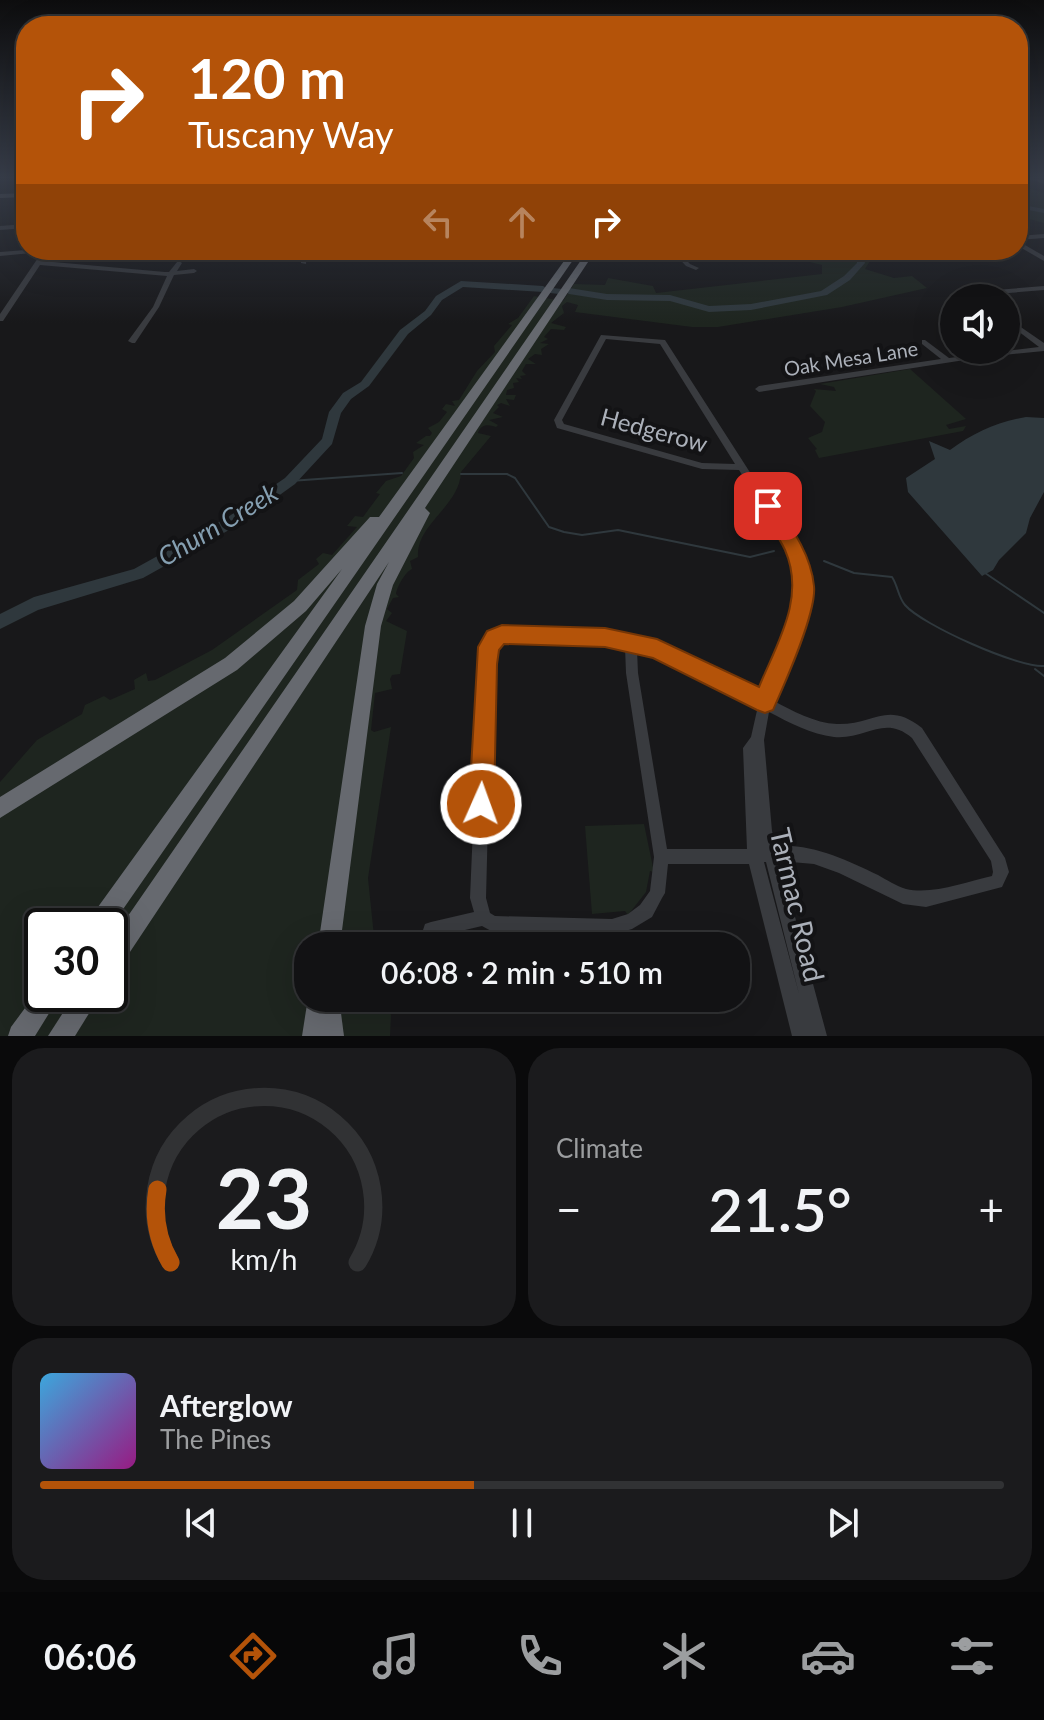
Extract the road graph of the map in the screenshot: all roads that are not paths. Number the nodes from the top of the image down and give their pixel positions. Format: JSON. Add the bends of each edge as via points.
{"nodes":[{"id":1,"x":40,"y":260,"type":"edge"},
{"id":2,"x":569,"y":260,"type":"edge"},
{"id":3,"x":585,"y":260,"type":"edge"},
{"id":4,"x":683,"y":260,"type":"edge"},
{"id":5,"x":38,"y":263,"type":"junction"},
{"id":6,"x":179,"y":263,"type":"dead end"},
{"id":7,"x":696,"y":268,"type":"dead end"},
{"id":8,"x":194,"y":271,"type":"dead end"},
{"id":9,"x":171,"y":274,"type":"junction"},
{"id":10,"x":1044,"y":288,"type":"edge"},
{"id":11,"x":1020,"y":290,"type":"edge"},
{"id":12,"x":551,"y":298,"type":"junction"},
{"id":13,"x":0,"y":319,"type":"edge"},
{"id":14,"x":1020,"y":330,"type":"edge"},
{"id":15,"x":132,"y":341,"type":"dead end"},
{"id":16,"x":662,"y":342,"type":"joint"},
{"id":17,"x":925,"y":342,"type":"dead end"},
{"id":18,"x":1044,"y":348,"type":"edge"},
{"id":19,"x":1020,"y":351,"type":"edge"},
{"id":20,"x":940,"y":354,"type":"edge"},
{"id":21,"x":940,"y":362,"type":"edge"},
{"id":22,"x":759,"y":389,"type":"dead end"},
{"id":23,"x":452,"y":457,"type":"junction"},
{"id":24,"x":742,"y":467,"type":"junction"},
{"id":25,"x":414,"y":480,"type":"junction"},
{"id":26,"x":631,"y":643,"type":"junction"},
{"id":27,"x":765,"y":702,"type":"junction"},
{"id":28,"x":0,"y":808,"type":"edge"},
{"id":29,"x":763,"y":856,"type":"junction"},
{"id":30,"x":661,"y":857,"type":"junction"},
{"id":31,"x":111,"y":908,"type":"edge"},
{"id":32,"x":483,"y":918,"type":"junction"},
{"id":33,"x":431,"y":930,"type":"dead end"},
{"id":34,"x":332,"y":932,"type":"edge"},
{"id":35,"x":128,"y":935,"type":"edge"},
{"id":36,"x":37,"y":1012,"type":"edge"},
{"id":37,"x":77,"y":1012,"type":"edge"},
{"id":38,"x":79,"y":1012,"type":"edge"},
{"id":39,"x":318,"y":1012,"type":"edge"},
{"id":40,"x":329,"y":1012,"type":"edge"},
{"id":41,"x":20,"y":1036,"type":"edge"},
{"id":42,"x":60,"y":1036,"type":"edge"},
{"id":43,"x":68,"y":1036,"type":"edge"},
{"id":44,"x":314,"y":1036,"type":"edge"},
{"id":45,"x":332,"y":1036,"type":"edge"},
{"id":46,"x":801,"y":1036,"type":"edge"},
{"id":47,"x":818,"y":1036,"type":"edge"}],
"edges":[{"from":1,"to":5,"type":"street"},
{"from":2,"to":12,"type":"highway"},
{"from":3,"to":12,"type":"highway"},
{"from":4,"to":7,"type":"street"},
{"from":5,"to":9,"type":"street"},
{"from":5,"to":13,"type":"street"},
{"from":6,"to":9,"type":"street"},
{"from":8,"to":9,"type":"street"},
{"from":9,"to":15,"type":"street"},
{"from":10,"to":11,"type":"street"},
{"from":12,"to":23,"type":"highway"},
{"from":12,"to":25,"type":"highway"},
{"from":14,"to":18,"type":"street"},
{"from":16,"to":24,"type":"street","name":"Tarmac Road"},
{"from":16,"to":24,"type":"street","name":"Hedgerow","via":[[604,337],[557,423],[702,466]]},
{"from":17,"to":20,"type":"street"},
{"from":18,"to":19,"type":"street","name":"Oak Mesa Lane"},
{"from":21,"to":22,"type":"street","name":"Oak Mesa Lane"},
{"from":23,"to":34,"type":"highway","via":[[398,555],[373,626]]},
{"from":23,"to":35,"type":"highway"},
{"from":24,"to":27,"type":"street","name":"Tarmac Road","via":[[794,549],[804,586],[801,608]]},
{"from":25,"to":28,"type":"highway","via":[[319,586],[244,654]]},
{"from":25,"to":31,"type":"highway"},
{"from":26,"to":27,"type":"street","via":[[687,662]]},
{"from":26,"to":30,"type":"street"},
{"from":26,"to":32,"type":"street","via":[[513,633],[495,638],[489,647],[478,898]]},
{"from":27,"to":29,"type":"street","name":"Tarmac Road","via":[[757,740]]},
{"from":27,"to":29,"type":"street","via":[[827,730],[901,720],[917,733],[998,858],[1001,872],[997,882],[926,899],[903,896],[814,857]]},
{"from":29,"to":30,"type":"street"},
{"from":29,"to":46,"type":"street","name":"Tarmac Road"},
{"from":29,"to":47,"type":"street","name":"Tarmac Road"},
{"from":30,"to":32,"type":"street","via":[[657,893],[632,921],[612,927],[493,924]]},
{"from":32,"to":33,"type":"street"},
{"from":36,"to":41,"type":"highway"},
{"from":37,"to":42,"type":"highway"},
{"from":38,"to":43,"type":"highway"},
{"from":39,"to":44,"type":"highway"},
{"from":40,"to":45,"type":"highway"}]}
